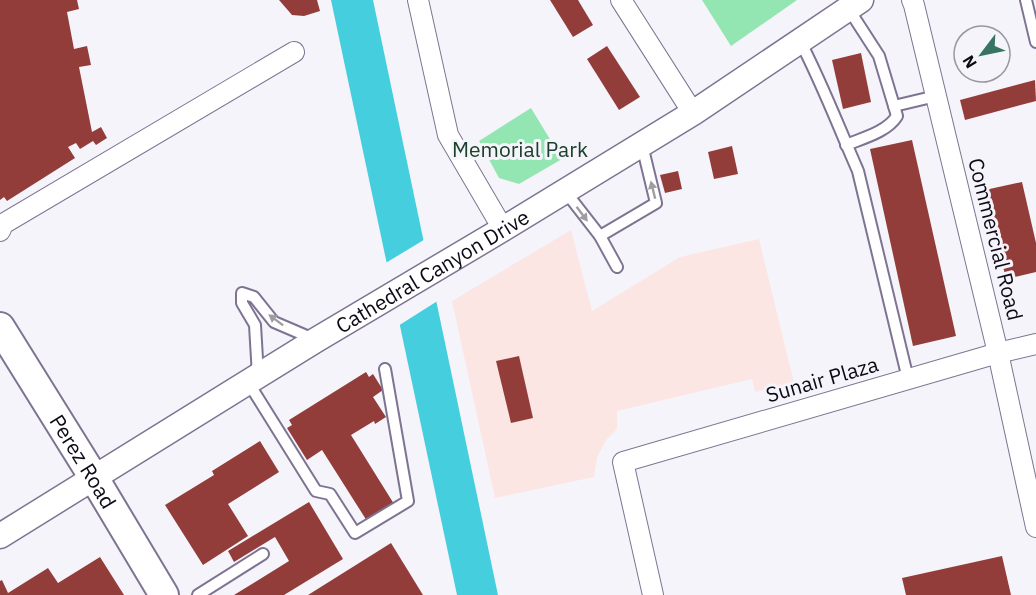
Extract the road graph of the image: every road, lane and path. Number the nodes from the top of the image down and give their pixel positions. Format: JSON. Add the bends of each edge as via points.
{"nodes":[{"id":1,"x":418,"y":0,"type":"edge"},
{"id":2,"x":621,"y":0,"type":"edge"},
{"id":3,"x":912,"y":0,"type":"edge"},
{"id":4,"x":1026,"y":0,"type":"edge"},
{"id":5,"x":855,"y":4,"type":"edge"},
{"id":6,"x":800,"y":41,"type":"junction"},
{"id":7,"x":1036,"y":42,"type":"edge"},
{"id":8,"x":294,"y":52,"type":"dead end"},
{"id":9,"x":936,"y":96,"type":"junction"},
{"id":10,"x":894,"y":106,"type":"junction"},
{"id":11,"x":693,"y":112,"type":"junction"},
{"id":12,"x":642,"y":144,"type":"junction"},
{"id":13,"x":846,"y":145,"type":"junction"},
{"id":14,"x":565,"y":191,"type":"junction"},
{"id":15,"x":1,"y":226,"type":"edge"},
{"id":16,"x":503,"y":230,"type":"junction"},
{"id":17,"x":600,"y":236,"type":"junction"},
{"id":18,"x":617,"y":267,"type":"dead end"},
{"id":19,"x":0,"y":327,"type":"edge"},
{"id":20,"x":316,"y":340,"type":"junction"},
{"id":21,"x":1036,"y":344,"type":"edge"},
{"id":22,"x":998,"y":353,"type":"junction"},
{"id":23,"x":385,"y":369,"type":"dead end"},
{"id":24,"x":253,"y":379,"type":"junction"},
{"id":25,"x":908,"y":379,"type":"junction"},
{"id":26,"x":94,"y":478,"type":"junction"},
{"id":27,"x":1036,"y":526,"type":"edge"},
{"id":28,"x":0,"y":536,"type":"edge"},
{"id":29,"x":262,"y":554,"type":"dead end"},
{"id":30,"x":164,"y":595,"type":"edge"},
{"id":31,"x":198,"y":595,"type":"edge"},
{"id":32,"x":653,"y":595,"type":"edge"}],
"edges":[{"from":1,"to":16,"type":"street","via":[[448,135]]},
{"from":2,"to":11,"type":"street"},
{"from":3,"to":9,"type":"street","name":"Commercial Road"},
{"from":4,"to":7,"type":"lane"},
{"from":5,"to":6,"type":"street","name":"Cathedral Canyon Drive"},
{"from":5,"to":10,"type":"lane","via":[[879,56]]},
{"from":6,"to":11,"type":"street","name":"Cathedral Canyon Drive"},
{"from":6,"to":13,"type":"lane"},
{"from":8,"to":15,"type":"street"},
{"from":9,"to":10,"type":"lane"},
{"from":9,"to":22,"type":"street","name":"Commercial Road"},
{"from":10,"to":13,"type":"lane","via":[[894,122]]},
{"from":11,"to":12,"type":"street","name":"Cathedral Canyon Drive"},
{"from":12,"to":14,"type":"street","name":"Cathedral Canyon Drive"},
{"from":17,"to":12,"type":"lane","one_way":true,"via":[[656,203]]},
{"from":13,"to":25,"type":"lane","via":[[858,171]]},
{"from":14,"to":16,"type":"street","name":"Cathedral Canyon Drive"},
{"from":14,"to":17,"type":"lane","one_way":true},
{"from":16,"to":20,"type":"street","name":"Cathedral Canyon Drive"},
{"from":17,"to":18,"type":"lane"},
{"from":19,"to":26,"type":"main road","name":"Perez Road"},
{"from":20,"to":24,"type":"street","name":"Cathedral Canyon Drive"},
{"from":20,"to":24,"type":"lane","one_way":true,"via":[[274,322],[254,297],[242,292],[242,303],[255,325]]},
{"from":21,"to":22,"type":"street","name":"Sunair Plaza"},
{"from":22,"to":25,"type":"street","name":"Sunair Plaza"},
{"from":22,"to":27,"type":"street","name":"Commercial Road"},
{"from":23,"to":24,"type":"lane","via":[[408,501],[355,533],[330,494],[316,491]]},
{"from":24,"to":26,"type":"street","name":"Cathedral Canyon Drive"},
{"from":25,"to":32,"type":"street","name":"Sunair Plaza","via":[[623,462]]},
{"from":26,"to":28,"type":"street","name":"Cathedral Canyon Drive"},
{"from":26,"to":30,"type":"main road","name":"Perez Road"},
{"from":29,"to":31,"type":"lane"}]}
